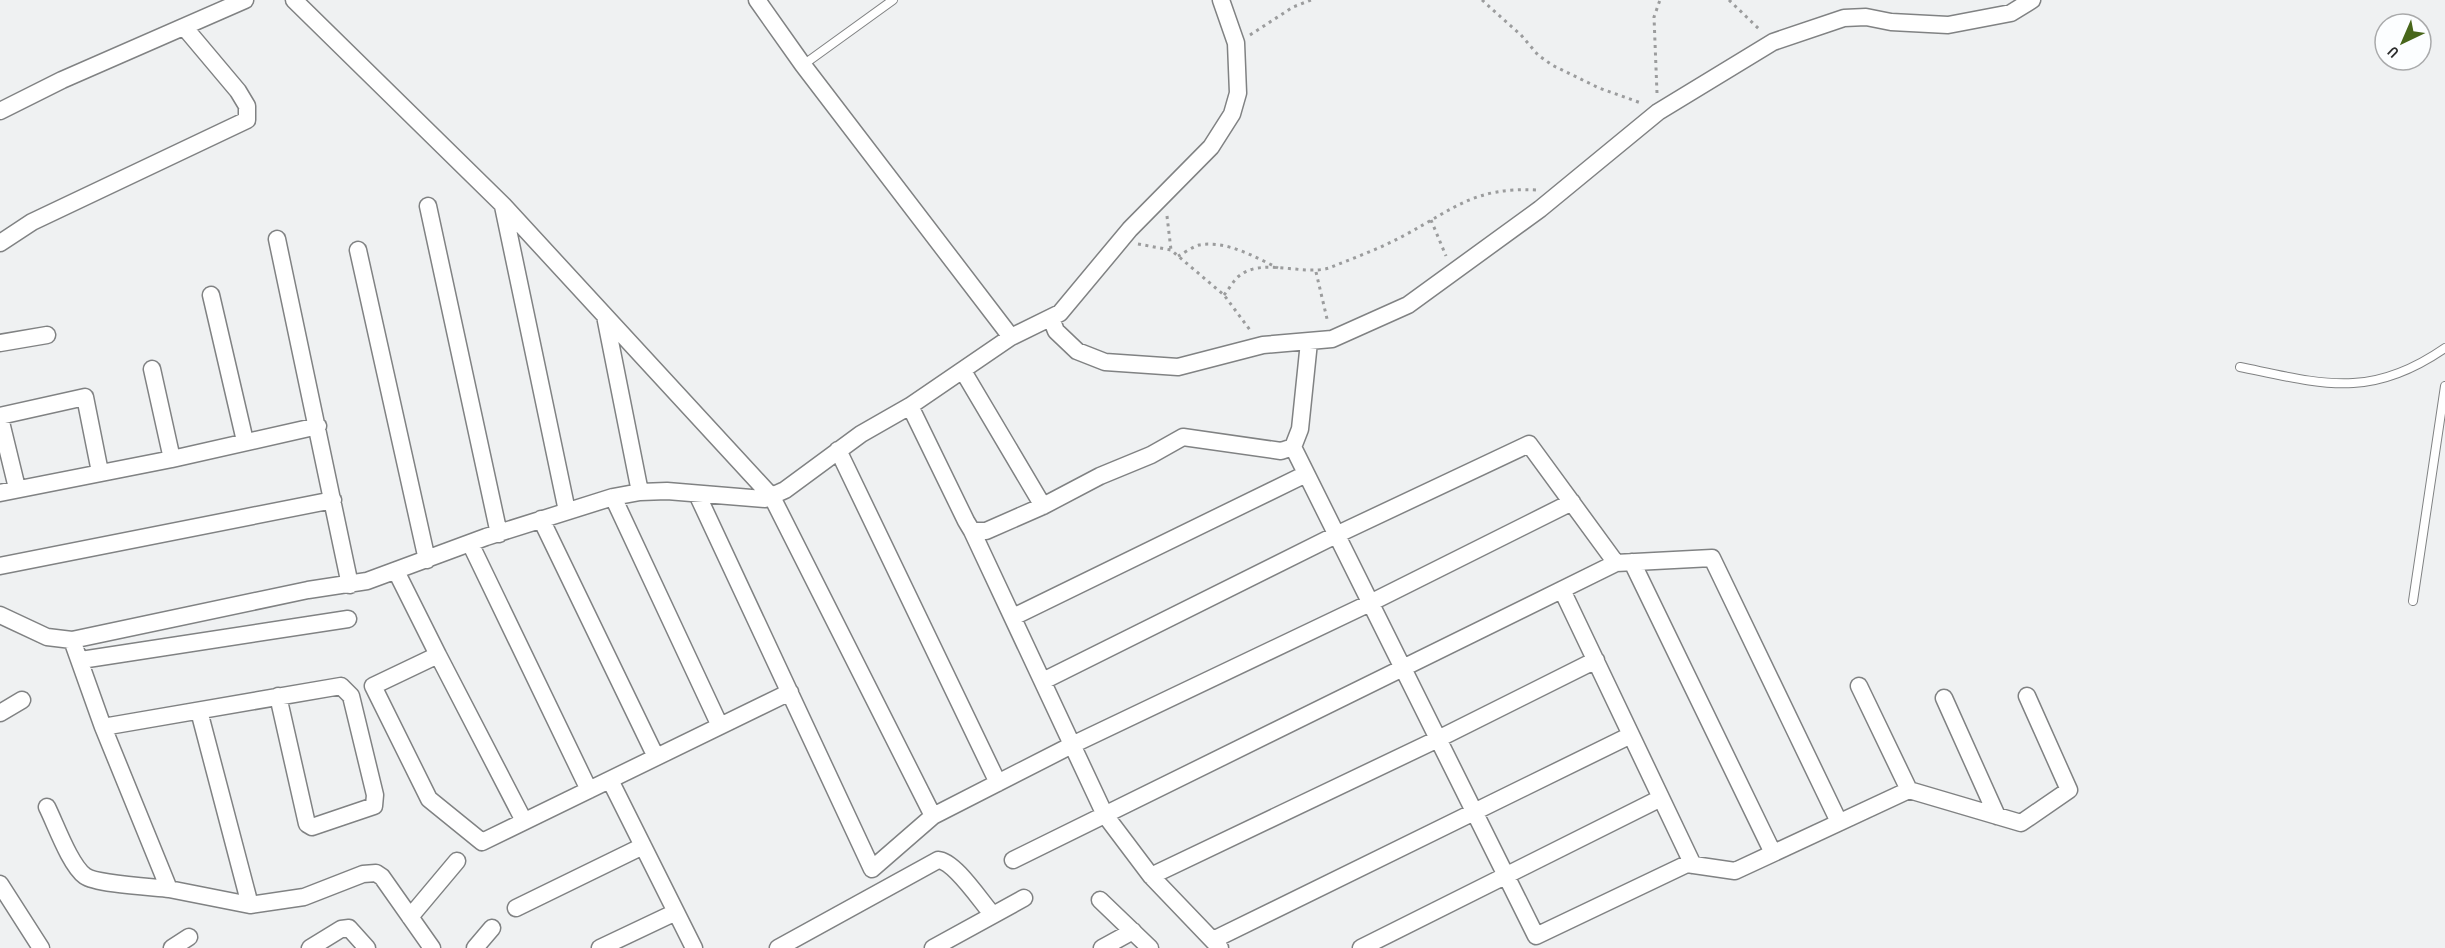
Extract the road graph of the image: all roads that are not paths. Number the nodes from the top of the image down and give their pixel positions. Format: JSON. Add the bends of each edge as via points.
{"nodes":[{"id":1,"x":245,"y":0,"type":"edge"},
{"id":2,"x":294,"y":0,"type":"edge"},
{"id":3,"x":757,"y":0,"type":"edge"},
{"id":4,"x":893,"y":0,"type":"edge"},
{"id":5,"x":1221,"y":0,"type":"edge"},
{"id":6,"x":2032,"y":0,"type":"edge"},
{"id":7,"x":185,"y":28,"type":"junction"},
{"id":8,"x":803,"y":65,"type":"junction"},
{"id":9,"x":0,"y":111,"type":"edge"},
{"id":10,"x":503,"y":205,"type":"junction"},
{"id":11,"x":428,"y":206,"type":"dead end"},
{"id":12,"x":277,"y":238,"type":"dead end"},
{"id":13,"x":0,"y":243,"type":"edge"},
{"id":14,"x":358,"y":250,"type":"dead end"},
{"id":15,"x":211,"y":295,"type":"dead end"},
{"id":16,"x":605,"y":315,"type":"junction"},
{"id":17,"x":1051,"y":318,"type":"junction"},
{"id":18,"x":47,"y":335,"type":"dead end"},
{"id":19,"x":1011,"y":338,"type":"junction"},
{"id":20,"x":1309,"y":342,"type":"junction"},
{"id":21,"x":0,"y":344,"type":"edge"},
{"id":22,"x":2445,"y":348,"type":"edge"},
{"id":23,"x":2240,"y":367,"type":"dead end"},
{"id":24,"x":152,"y":369,"type":"dead end"},
{"id":25,"x":963,"y":371,"type":"junction"},
{"id":26,"x":2445,"y":386,"type":"edge"},
{"id":27,"x":910,"y":406,"type":"junction"},
{"id":28,"x":0,"y":417,"type":"edge"},
{"id":29,"x":318,"y":426,"type":"junction"},
{"id":30,"x":245,"y":441,"type":"junction"},
{"id":31,"x":1293,"y":447,"type":"junction"},
{"id":32,"x":838,"y":450,"type":"junction"},
{"id":33,"x":171,"y":459,"type":"junction"},
{"id":34,"x":100,"y":472,"type":"junction"},
{"id":35,"x":1306,"y":474,"type":"junction"},
{"id":36,"x":17,"y":488,"type":"junction"},
{"id":37,"x":640,"y":492,"type":"junction"},
{"id":38,"x":0,"y":493,"type":"edge"},
{"id":39,"x":697,"y":494,"type":"junction"},
{"id":40,"x":613,"y":497,"type":"junction"},
{"id":41,"x":772,"y":497,"type":"junction"},
{"id":42,"x":333,"y":500,"type":"junction"},
{"id":43,"x":1572,"y":502,"type":"junction"},
{"id":44,"x":1043,"y":506,"type":"junction"},
{"id":45,"x":567,"y":511,"type":"junction"},
{"id":46,"x":541,"y":519,"type":"junction"},
{"id":47,"x":972,"y":531,"type":"junction"},
{"id":48,"x":499,"y":534,"type":"junction"},
{"id":49,"x":1336,"y":535,"type":"junction"},
{"id":50,"x":470,"y":543,"type":"junction"},
{"id":51,"x":427,"y":560,"type":"junction"},
{"id":52,"x":1624,"y":563,"type":"junction"},
{"id":53,"x":0,"y":566,"type":"edge"},
{"id":54,"x":396,"y":571,"type":"junction"},
{"id":55,"x":350,"y":585,"type":"junction"},
{"id":56,"x":1562,"y":590,"type":"junction"},
{"id":57,"x":2413,"y":601,"type":"dead end"},
{"id":58,"x":1370,"y":603,"type":"junction"},
{"id":59,"x":0,"y":615,"type":"edge"},
{"id":60,"x":1013,"y":617,"type":"junction"},
{"id":61,"x":348,"y":619,"type":"dead end"},
{"id":62,"x":72,"y":640,"type":"junction"},
{"id":63,"x":438,"y":655,"type":"junction"},
{"id":64,"x":81,"y":660,"type":"junction"},
{"id":65,"x":1596,"y":660,"type":"junction"},
{"id":66,"x":1402,"y":667,"type":"junction"},
{"id":67,"x":1042,"y":681,"type":"junction"},
{"id":68,"x":1858,"y":686,"type":"dead end"},
{"id":69,"x":790,"y":692,"type":"junction"},
{"id":70,"x":278,"y":696,"type":"junction"},
{"id":71,"x":2027,"y":696,"type":"dead end"},
{"id":72,"x":1944,"y":698,"type":"dead end"},
{"id":73,"x":22,"y":700,"type":"dead end"},
{"id":74,"x":199,"y":711,"type":"junction"},
{"id":75,"x":0,"y":712,"type":"edge"},
{"id":76,"x":720,"y":726,"type":"junction"},
{"id":77,"x":103,"y":727,"type":"junction"},
{"id":78,"x":1631,"y":735,"type":"junction"},
{"id":79,"x":1438,"y":739,"type":"junction"},
{"id":80,"x":1072,"y":745,"type":"junction"},
{"id":81,"x":656,"y":757,"type":"junction"},
{"id":82,"x":610,"y":780,"type":"junction"},
{"id":83,"x":998,"y":783,"type":"junction"},
{"id":84,"x":589,"y":790,"type":"junction"},
{"id":85,"x":1909,"y":790,"type":"junction"},
{"id":86,"x":1661,"y":798,"type":"junction"},
{"id":87,"x":47,"y":807,"type":"dead end"},
{"id":88,"x":1474,"y":811,"type":"junction"},
{"id":89,"x":1105,"y":815,"type":"junction"},
{"id":90,"x":933,"y":816,"type":"junction"},
{"id":91,"x":1996,"y":816,"type":"junction"},
{"id":92,"x":524,"y":821,"type":"junction"},
{"id":93,"x":1839,"y":822,"type":"junction"},
{"id":94,"x":643,"y":846,"type":"junction"},
{"id":95,"x":1773,"y":853,"type":"junction"},
{"id":96,"x":1013,"y":860,"type":"dead end"},
{"id":97,"x":457,"y":861,"type":"dead end"},
{"id":98,"x":1693,"y":865,"type":"junction"},
{"id":99,"x":1505,"y":874,"type":"junction"},
{"id":100,"x":1151,"y":876,"type":"junction"},
{"id":101,"x":0,"y":884,"type":"edge"},
{"id":102,"x":169,"y":889,"type":"junction"},
{"id":103,"x":1024,"y":898,"type":"dead end"},
{"id":104,"x":1100,"y":900,"type":"dead end"},
{"id":105,"x":250,"y":905,"type":"junction"},
{"id":106,"x":516,"y":908,"type":"dead end"},
{"id":107,"x":676,"y":912,"type":"junction"},
{"id":108,"x":993,"y":915,"type":"junction"},
{"id":109,"x":410,"y":917,"type":"junction"},
{"id":110,"x":492,"y":928,"type":"dead end"},
{"id":111,"x":1133,"y":932,"type":"junction"},
{"id":112,"x":189,"y":937,"type":"dead end"},
{"id":113,"x":1216,"y":944,"type":"edge"},
{"id":114,"x":41,"y":948,"type":"edge"},
{"id":115,"x":172,"y":948,"type":"edge"},
{"id":116,"x":310,"y":948,"type":"edge"},
{"id":117,"x":367,"y":948,"type":"edge"},
{"id":118,"x":432,"y":948,"type":"edge"},
{"id":119,"x":475,"y":948,"type":"edge"},
{"id":120,"x":600,"y":948,"type":"edge"},
{"id":121,"x":694,"y":948,"type":"edge"},
{"id":122,"x":778,"y":948,"type":"edge"},
{"id":123,"x":933,"y":948,"type":"edge"},
{"id":124,"x":1102,"y":948,"type":"edge"},
{"id":125,"x":1150,"y":948,"type":"edge"},
{"id":126,"x":1361,"y":948,"type":"edge"}],
"edges":[{"from":1,"to":7,"type":"street"},
{"from":2,"to":10,"type":"street"},
{"from":3,"to":8,"type":"street"},
{"from":4,"to":8,"type":"lane"},
{"from":5,"to":17,"type":"street","via":[[1236,43],[1238,93],[1232,114],[1211,147],[1130,229],[1060,314]]},
{"from":6,"to":20,"type":"street","via":[[2011,13],[1948,25],[1844,18],[1773,42],[1658,112],[1506,235],[1408,305],[1332,339]]},
{"from":7,"to":9,"type":"street"},
{"from":7,"to":13,"type":"street","via":[[238,91],[247,106],[247,120],[32,222]]},
{"from":8,"to":19,"type":"street"},
{"from":10,"to":16,"type":"street"},
{"from":10,"to":45,"type":"street"},
{"from":11,"to":48,"type":"street"},
{"from":12,"to":29,"type":"street"},
{"from":14,"to":51,"type":"street"},
{"from":15,"to":30,"type":"street"},
{"from":16,"to":37,"type":"street"},
{"from":16,"to":41,"type":"street"},
{"from":17,"to":19,"type":"street"},
{"from":17,"to":20,"type":"street","via":[[1056,332],[1077,351],[1106,362],[1178,367],[1263,345]]},
{"from":18,"to":21,"type":"street"},
{"from":19,"to":25,"type":"street"},
{"from":20,"to":31,"type":"street","via":[[1300,429]]},
{"from":22,"to":23,"type":"lane","via":[[2405,371],[2366,383],[2314,382]]},
{"from":24,"to":33,"type":"street"},
{"from":25,"to":27,"type":"street"},
{"from":25,"to":44,"type":"street"},
{"from":26,"to":57,"type":"lane"},
{"from":27,"to":32,"type":"street"},
{"from":27,"to":47,"type":"street"},
{"from":28,"to":34,"type":"street","via":[[85,397]]},
{"from":28,"to":36,"type":"street"},
{"from":29,"to":30,"type":"street"},
{"from":29,"to":42,"type":"street"},
{"from":30,"to":33,"type":"street"},
{"from":31,"to":35,"type":"street"},
{"from":31,"to":44,"type":"street","via":[[1281,451],[1182,437]]},
{"from":32,"to":41,"type":"street"},
{"from":32,"to":83,"type":"street"},
{"from":33,"to":34,"type":"street"},
{"from":34,"to":36,"type":"street"},
{"from":35,"to":49,"type":"street"},
{"from":35,"to":60,"type":"street"},
{"from":36,"to":38,"type":"street"},
{"from":37,"to":39,"type":"street"},
{"from":37,"to":40,"type":"street"},
{"from":39,"to":41,"type":"street","via":[[752,500]]},
{"from":39,"to":69,"type":"street"},
{"from":40,"to":45,"type":"street"},
{"from":40,"to":76,"type":"street"},
{"from":41,"to":90,"type":"street"},
{"from":42,"to":53,"type":"street"},
{"from":42,"to":55,"type":"street"},
{"from":43,"to":49,"type":"street","via":[[1529,444]]},
{"from":43,"to":52,"type":"street"},
{"from":43,"to":58,"type":"street"},
{"from":44,"to":47,"type":"street","via":[[986,531]]},
{"from":45,"to":46,"type":"street"},
{"from":46,"to":48,"type":"street"},
{"from":46,"to":81,"type":"street"},
{"from":47,"to":60,"type":"street"},
{"from":48,"to":50,"type":"street"},
{"from":49,"to":58,"type":"street"},
{"from":49,"to":67,"type":"street"},
{"from":50,"to":51,"type":"street"},
{"from":50,"to":84,"type":"street"},
{"from":51,"to":54,"type":"street"},
{"from":52,"to":56,"type":"street"},
{"from":52,"to":93,"type":"street","via":[[1712,558]]},
{"from":52,"to":95,"type":"street"},
{"from":54,"to":55,"type":"street"},
{"from":54,"to":63,"type":"street"},
{"from":55,"to":62,"type":"street","via":[[308,590]]},
{"from":56,"to":65,"type":"street"},
{"from":56,"to":66,"type":"street"},
{"from":58,"to":66,"type":"street"},
{"from":58,"to":80,"type":"street"},
{"from":59,"to":62,"type":"street","via":[[47,638]]},
{"from":60,"to":67,"type":"street"},
{"from":61,"to":64,"type":"street"},
{"from":62,"to":64,"type":"street"},
{"from":63,"to":92,"type":"street"},
{"from":63,"to":92,"type":"street","via":[[373,686],[429,799],[482,842]]},
{"from":64,"to":77,"type":"street"},
{"from":65,"to":78,"type":"street"},
{"from":65,"to":79,"type":"street"},
{"from":66,"to":79,"type":"street"},
{"from":66,"to":89,"type":"street"},
{"from":67,"to":80,"type":"street"},
{"from":68,"to":85,"type":"street"},
{"from":69,"to":76,"type":"street"},
{"from":69,"to":90,"type":"street","via":[[872,869]]},
{"from":70,"to":70,"type":"street","via":[[335,686],[346,688],[375,795],[374,807],[312,827],[307,825]]},
{"from":70,"to":74,"type":"street"},
{"from":71,"to":91,"type":"street","via":[[2069,790],[2021,823]]},
{"from":72,"to":91,"type":"street"},
{"from":73,"to":75,"type":"street"},
{"from":74,"to":77,"type":"street"},
{"from":74,"to":105,"type":"street"},
{"from":76,"to":81,"type":"street"},
{"from":77,"to":102,"type":"street"},
{"from":78,"to":86,"type":"street"},
{"from":78,"to":88,"type":"street"},
{"from":79,"to":88,"type":"street"},
{"from":79,"to":100,"type":"street"},
{"from":80,"to":83,"type":"street"},
{"from":80,"to":89,"type":"street"},
{"from":81,"to":82,"type":"street"},
{"from":82,"to":84,"type":"street"},
{"from":82,"to":94,"type":"street"},
{"from":83,"to":90,"type":"street"},
{"from":84,"to":92,"type":"street"},
{"from":85,"to":91,"type":"street"},
{"from":85,"to":93,"type":"street"},
{"from":86,"to":98,"type":"street"},
{"from":86,"to":99,"type":"street"},
{"from":87,"to":102,"type":"street","via":[[84,875]]},
{"from":88,"to":99,"type":"street"},
{"from":88,"to":113,"type":"street"},
{"from":89,"to":96,"type":"street"},
{"from":89,"to":100,"type":"street"},
{"from":93,"to":95,"type":"street"},
{"from":94,"to":106,"type":"street"},
{"from":94,"to":107,"type":"street"},
{"from":95,"to":98,"type":"street","via":[[1735,871]]},
{"from":97,"to":109,"type":"street"},
{"from":98,"to":99,"type":"street","via":[[1687,864],[1536,936]]},
{"from":99,"to":126,"type":"street"},
{"from":100,"to":113,"type":"street"},
{"from":101,"to":114,"type":"street"},
{"from":102,"to":105,"type":"street"},
{"from":103,"to":108,"type":"street"},
{"from":104,"to":111,"type":"street"},
{"from":105,"to":109,"type":"street","via":[[304,897],[363,874],[376,873]]},
{"from":107,"to":120,"type":"street"},
{"from":107,"to":121,"type":"street"},
{"from":108,"to":122,"type":"street","via":[[956,871],[938,860]]},
{"from":108,"to":123,"type":"street"},
{"from":109,"to":118,"type":"street"},
{"from":110,"to":119,"type":"street"},
{"from":111,"to":124,"type":"street"},
{"from":111,"to":125,"type":"street"},
{"from":112,"to":115,"type":"street"},
{"from":116,"to":117,"type":"street","via":[[341,928],[349,928]]}]}
